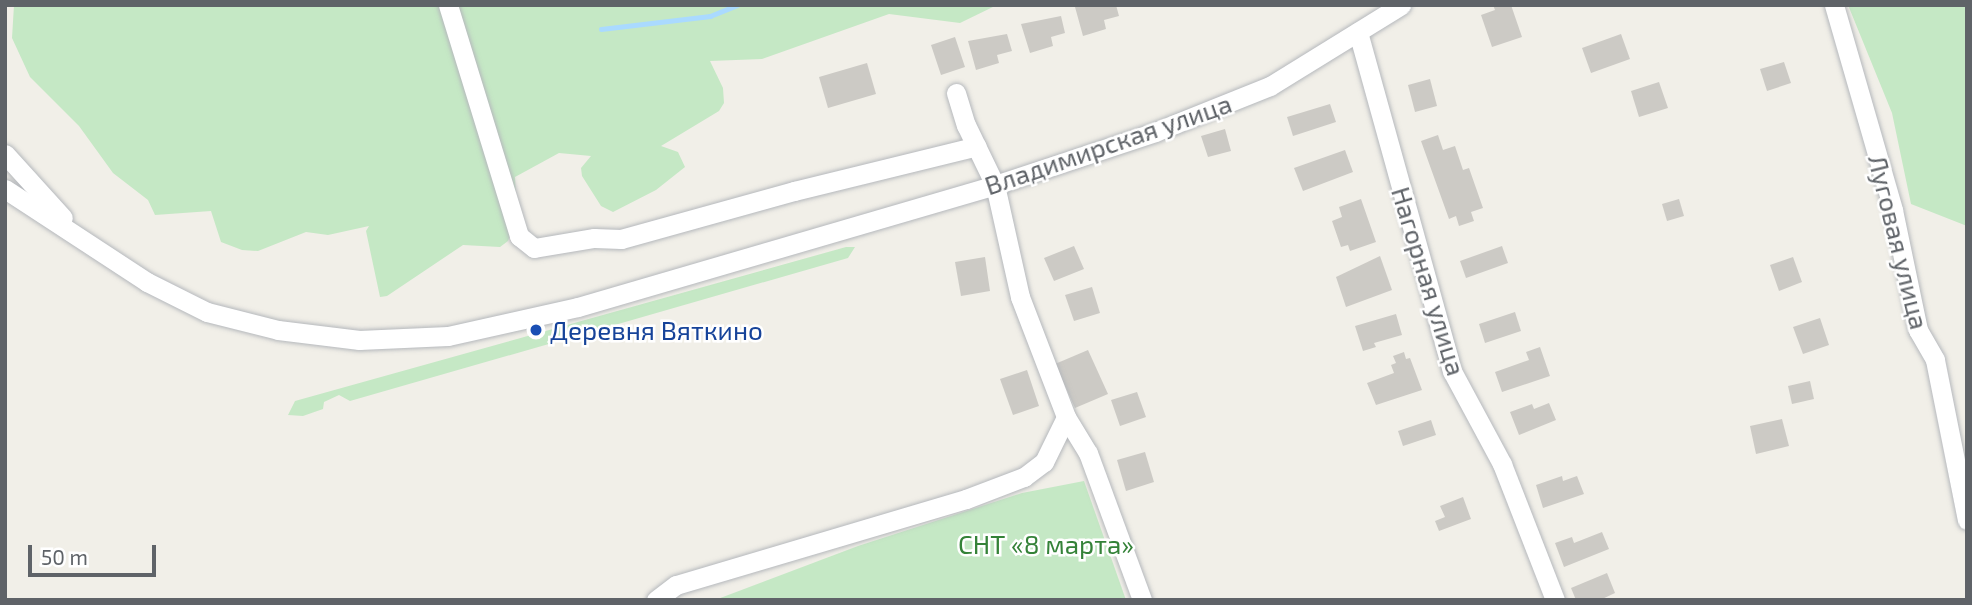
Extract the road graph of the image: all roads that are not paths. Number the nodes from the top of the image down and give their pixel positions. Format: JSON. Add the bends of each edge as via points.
{"nodes":[{"id":1,"x":448,"y":5,"type":"edge"},
{"id":2,"x":1376,"y":5,"type":"edge"},
{"id":3,"x":1401,"y":5,"type":"edge"},
{"id":4,"x":1834,"y":5,"type":"edge"},
{"id":5,"x":1363,"y":29,"type":"junction"},
{"id":6,"x":956,"y":93,"type":"dead end"},
{"id":7,"x":976,"y":146,"type":"junction"},
{"id":8,"x":5,"y":154,"type":"edge"},
{"id":9,"x":995,"y":185,"type":"junction"},
{"id":10,"x":5,"y":189,"type":"edge"},
{"id":11,"x":85,"y":242,"type":"junction"},
{"id":12,"x":1066,"y":417,"type":"junction"},
{"id":13,"x":1967,"y":520,"type":"edge"},
{"id":14,"x":656,"y":600,"type":"edge"},
{"id":15,"x":1142,"y":600,"type":"edge"},
{"id":16,"x":1555,"y":600,"type":"edge"}],
"edges":[{"from":1,"to":7,"type":"street","via":[[519,236],[534,248],[594,238],[621,239]]},
{"from":2,"to":5,"type":"street"},
{"from":3,"to":5,"type":"street","name":"Владимирская улица"},
{"from":4,"to":13,"type":"street","name":"Луговая улица","via":[[1893,210],[1918,330],[1935,360]]},
{"from":5,"to":9,"type":"street","name":"Владимирская улица","via":[[1270,86],[1155,132]]},
{"from":5,"to":16,"type":"street","name":"Нагорная улица","via":[[1452,371],[1502,464]]},
{"from":6,"to":7,"type":"street"},
{"from":7,"to":9,"type":"street"},
{"from":8,"to":11,"type":"street"},
{"from":9,"to":11,"type":"street","name":"Владимирская улица","via":[[565,310],[448,336],[359,340],[278,330],[207,312],[147,282]]},
{"from":9,"to":12,"type":"street","via":[[1020,297]]},
{"from":10,"to":11,"type":"street"},
{"from":12,"to":14,"type":"street","via":[[1044,462],[1024,477],[966,499],[676,585]]},
{"from":12,"to":15,"type":"street","via":[[1088,453]]}]}
